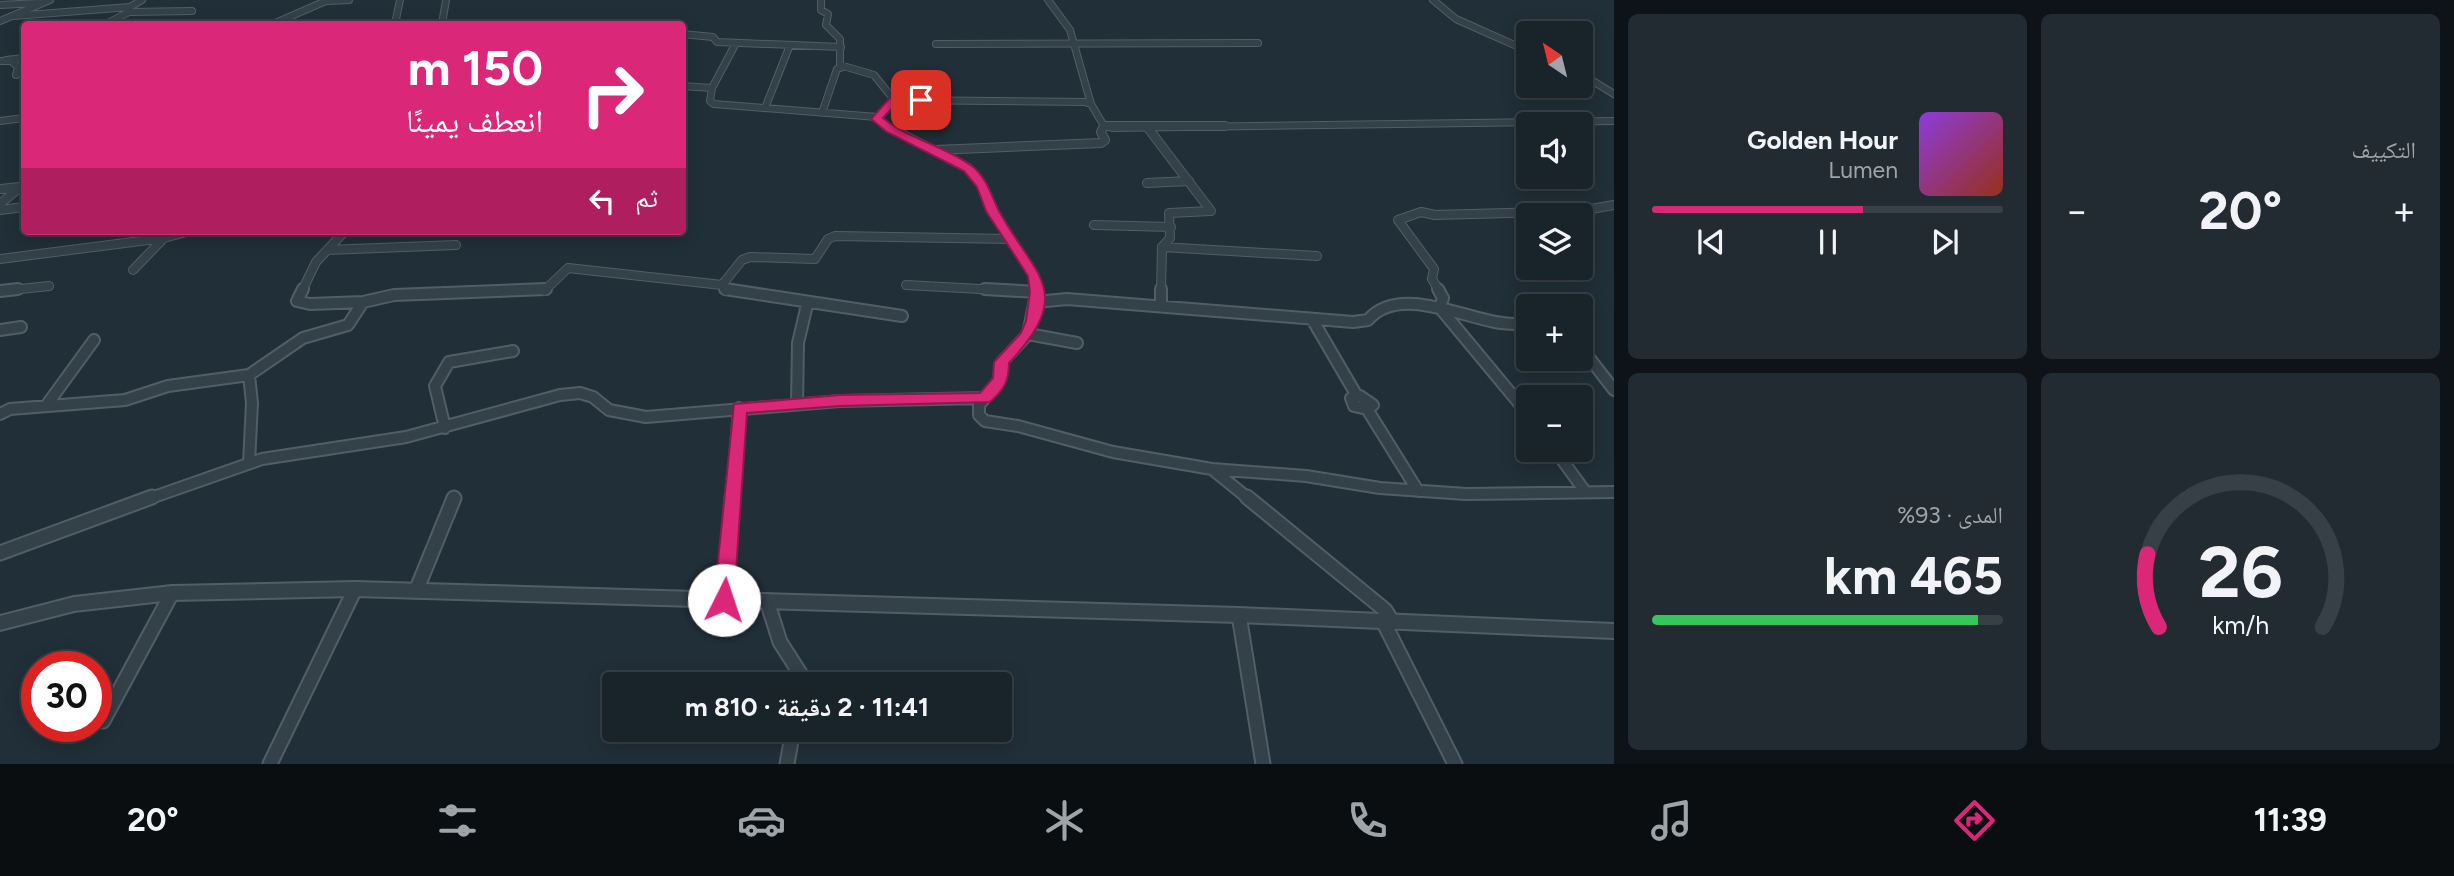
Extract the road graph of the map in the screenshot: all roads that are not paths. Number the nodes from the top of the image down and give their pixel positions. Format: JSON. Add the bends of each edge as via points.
{"nodes":[{"id":1,"x":142,"y":0,"type":"edge"},
{"id":2,"x":327,"y":0,"type":"edge"},
{"id":3,"x":349,"y":0,"type":"edge"},
{"id":4,"x":400,"y":0,"type":"edge"},
{"id":5,"x":446,"y":0,"type":"edge"},
{"id":6,"x":821,"y":0,"type":"edge"},
{"id":7,"x":1048,"y":0,"type":"edge"},
{"id":8,"x":1433,"y":0,"type":"edge"},
{"id":9,"x":48,"y":1,"type":"edge"},
{"id":10,"x":0,"y":5,"type":"edge"},
{"id":11,"x":130,"y":10,"type":"junction"},
{"id":12,"x":192,"y":11,"type":"dead end"},
{"id":13,"x":14,"y":16,"type":"junction"},
{"id":14,"x":0,"y":21,"type":"edge"},
{"id":15,"x":111,"y":21,"type":"edge"},
{"id":16,"x":280,"y":21,"type":"edge"},
{"id":17,"x":396,"y":21,"type":"edge"},
{"id":18,"x":442,"y":21,"type":"edge"},
{"id":19,"x":686,"y":35,"type":"edge"},
{"id":20,"x":736,"y":43,"type":"junction"},
{"id":21,"x":1258,"y":43,"type":"dead end"},
{"id":22,"x":936,"y":44,"type":"dead end"},
{"id":23,"x":790,"y":45,"type":"junction"},
{"id":24,"x":1073,"y":45,"type":"junction"},
{"id":25,"x":1516,"y":46,"type":"edge"},
{"id":26,"x":841,"y":47,"type":"junction"},
{"id":27,"x":21,"y":58,"type":"edge"},
{"id":28,"x":843,"y":67,"type":"junction"},
{"id":29,"x":16,"y":75,"type":"dead end"},
{"id":30,"x":1593,"y":81,"type":"edge"},
{"id":31,"x":686,"y":86,"type":"edge"},
{"id":32,"x":712,"y":88,"type":"junction"},
{"id":33,"x":1614,"y":94,"type":"edge"},
{"id":34,"x":894,"y":100,"type":"junction"},
{"id":35,"x":1091,"y":104,"type":"junction"},
{"id":36,"x":765,"y":108,"type":"junction"},
{"id":37,"x":822,"y":113,"type":"junction"},
{"id":38,"x":877,"y":117,"type":"junction"},
{"id":39,"x":21,"y":118,"type":"edge"},
{"id":40,"x":0,"y":121,"type":"edge"},
{"id":41,"x":1614,"y":121,"type":"edge"},
{"id":42,"x":1104,"y":126,"type":"junction"},
{"id":43,"x":1148,"y":128,"type":"junction"},
{"id":44,"x":934,"y":150,"type":"junction"},
{"id":45,"x":1189,"y":181,"type":"junction"},
{"id":46,"x":1147,"y":183,"type":"dead end"},
{"id":47,"x":21,"y":186,"type":"edge"},
{"id":48,"x":21,"y":188,"type":"edge"},
{"id":49,"x":0,"y":189,"type":"edge"},
{"id":50,"x":0,"y":204,"type":"edge"},
{"id":51,"x":1614,"y":205,"type":"edge"},
{"id":52,"x":21,"y":207,"type":"edge"},
{"id":53,"x":0,"y":210,"type":"edge"},
{"id":54,"x":1094,"y":225,"type":"dead end"},
{"id":55,"x":1171,"y":226,"type":"junction"},
{"id":56,"x":175,"y":235,"type":"edge"},
{"id":57,"x":341,"y":235,"type":"edge"},
{"id":58,"x":164,"y":238,"type":"junction"},
{"id":59,"x":1011,"y":239,"type":"junction"},
{"id":60,"x":456,"y":245,"type":"dead end"},
{"id":61,"x":1162,"y":247,"type":"junction"},
{"id":62,"x":327,"y":250,"type":"junction"},
{"id":63,"x":1317,"y":257,"type":"dead end"},
{"id":64,"x":0,"y":259,"type":"edge"},
{"id":65,"x":133,"y":270,"type":"dead end"},
{"id":66,"x":722,"y":285,"type":"junction"},
{"id":67,"x":906,"y":285,"type":"dead end"},
{"id":68,"x":49,"y":286,"type":"dead end"},
{"id":69,"x":0,"y":291,"type":"edge"},
{"id":70,"x":1037,"y":297,"type":"junction"},
{"id":71,"x":363,"y":302,"type":"junction"},
{"id":72,"x":807,"y":305,"type":"junction"},
{"id":73,"x":1161,"y":305,"type":"junction"},
{"id":74,"x":1440,"y":308,"type":"junction"},
{"id":75,"x":902,"y":316,"type":"dead end"},
{"id":76,"x":1311,"y":319,"type":"junction"},
{"id":77,"x":1516,"y":324,"type":"edge"},
{"id":78,"x":22,"y":327,"type":"dead end"},
{"id":79,"x":0,"y":330,"type":"edge"},
{"id":80,"x":1028,"y":334,"type":"junction"},
{"id":81,"x":94,"y":340,"type":"dead end"},
{"id":82,"x":1077,"y":343,"type":"dead end"},
{"id":83,"x":513,"y":351,"type":"dead end"},
{"id":84,"x":1593,"y":363,"type":"edge"},
{"id":85,"x":249,"y":375,"type":"junction"},
{"id":86,"x":1614,"y":390,"type":"edge"},
{"id":87,"x":984,"y":398,"type":"junction"},
{"id":88,"x":1516,"y":400,"type":"edge"},
{"id":89,"x":797,"y":404,"type":"junction"},
{"id":90,"x":46,"y":406,"type":"junction"},
{"id":91,"x":739,"y":408,"type":"junction"},
{"id":92,"x":0,"y":414,"type":"edge"},
{"id":93,"x":445,"y":428,"type":"junction"},
{"id":94,"x":1564,"y":462,"type":"edge"},
{"id":95,"x":249,"y":463,"type":"junction"},
{"id":96,"x":1212,"y":469,"type":"junction"},
{"id":97,"x":1584,"y":490,"type":"junction"},
{"id":98,"x":1418,"y":491,"type":"junction"},
{"id":99,"x":1614,"y":492,"type":"edge"},
{"id":100,"x":454,"y":498,"type":"dead end"},
{"id":101,"x":0,"y":553,"type":"edge"},
{"id":102,"x":355,"y":589,"type":"junction"},
{"id":103,"x":416,"y":591,"type":"junction"},
{"id":104,"x":172,"y":593,"type":"junction"},
{"id":105,"x":724,"y":600,"type":"junction"},
{"id":106,"x":766,"y":601,"type":"junction"},
{"id":107,"x":1239,"y":615,"type":"junction"},
{"id":108,"x":0,"y":623,"type":"edge"},
{"id":109,"x":1388,"y":623,"type":"junction"},
{"id":110,"x":1614,"y":631,"type":"edge"},
{"id":111,"x":799,"y":672,"type":"edge"},
{"id":112,"x":112,"y":704,"type":"edge"},
{"id":113,"x":791,"y":742,"type":"edge"},
{"id":114,"x":270,"y":764,"type":"edge"},
{"id":115,"x":787,"y":764,"type":"edge"},
{"id":116,"x":1263,"y":764,"type":"edge"},
{"id":117,"x":1455,"y":764,"type":"edge"}],
"edges":[{"from":1,"to":11,"type":"street"},
{"from":2,"to":3,"type":"street"},
{"from":2,"to":16,"type":"street"},
{"from":4,"to":17,"type":"street"},
{"from":5,"to":18,"type":"street"},
{"from":6,"to":26,"type":"street","via":[[821,10],[828,14],[826,25]]},
{"from":7,"to":24,"type":"street","via":[[1070,30]]},
{"from":8,"to":25,"type":"street","via":[[1456,19]]},
{"from":9,"to":10,"type":"street"},
{"from":9,"to":13,"type":"street"},
{"from":11,"to":12,"type":"street"},
{"from":11,"to":13,"type":"street"},
{"from":11,"to":15,"type":"street"},
{"from":13,"to":14,"type":"street"},
{"from":19,"to":20,"type":"street"},
{"from":20,"to":23,"type":"street"},
{"from":20,"to":32,"type":"street"},
{"from":21,"to":24,"type":"street"},
{"from":22,"to":24,"type":"street"},
{"from":23,"to":26,"type":"street"},
{"from":23,"to":36,"type":"street"},
{"from":24,"to":35,"type":"street"},
{"from":26,"to":28,"type":"street"},
{"from":27,"to":29,"type":"street","via":[[0,61],[18,67]]},
{"from":28,"to":34,"type":"street","via":[[874,75]]},
{"from":28,"to":37,"type":"street","via":[[837,69]]},
{"from":30,"to":33,"type":"street"},
{"from":31,"to":32,"type":"street"},
{"from":32,"to":36,"type":"street","via":[[710,101],[714,104]]},
{"from":34,"to":35,"type":"street"},
{"from":34,"to":38,"type":"street"},
{"from":35,"to":42,"type":"street"},
{"from":36,"to":37,"type":"street"},
{"from":37,"to":38,"type":"street"},
{"from":38,"to":44,"type":"street","via":[[891,130]]},
{"from":39,"to":40,"type":"street"},
{"from":41,"to":43,"type":"street"},
{"from":42,"to":43,"type":"street"},
{"from":42,"to":44,"type":"street","via":[[1105,141],[1101,143]]},
{"from":43,"to":45,"type":"street"},
{"from":44,"to":59,"type":"street","via":[[968,169],[983,186]]},
{"from":45,"to":46,"type":"street"},
{"from":45,"to":55,"type":"street","via":[[1211,211],[1169,214]]},
{"from":47,"to":49,"type":"street"},
{"from":48,"to":50,"type":"street"},
{"from":51,"to":74,"type":"street","via":[[1580,211],[1421,212],[1398,220],[1434,269],[1432,279],[1443,298]]},
{"from":52,"to":53,"type":"street"},
{"from":54,"to":55,"type":"street"},
{"from":55,"to":61,"type":"street","via":[[1170,238]]},
{"from":56,"to":58,"type":"street"},
{"from":57,"to":62,"type":"street"},
{"from":58,"to":64,"type":"street"},
{"from":58,"to":65,"type":"street"},
{"from":59,"to":66,"type":"street","via":[[835,236],[815,259],[757,256],[742,260]]},
{"from":59,"to":70,"type":"street","via":[[1035,276]]},
{"from":60,"to":62,"type":"street"},
{"from":61,"to":63,"type":"street"},
{"from":61,"to":73,"type":"street"},
{"from":62,"to":71,"type":"street","via":[[316,261],[297,301]]},
{"from":66,"to":71,"type":"street","via":[[568,268],[544,291],[394,295]]},
{"from":66,"to":72,"type":"street","via":[[726,291]]},
{"from":67,"to":70,"type":"street"},
{"from":68,"to":69,"type":"street"},
{"from":70,"to":73,"type":"street"},
{"from":70,"to":80,"type":"street"},
{"from":71,"to":85,"type":"street","via":[[348,325],[303,338]]},
{"from":72,"to":75,"type":"street"},
{"from":72,"to":89,"type":"street","via":[[798,343]]},
{"from":73,"to":76,"type":"street"},
{"from":74,"to":76,"type":"street","via":[[1381,306],[1371,311],[1368,320]]},
{"from":74,"to":77,"type":"street"},
{"from":74,"to":88,"type":"street"},
{"from":76,"to":98,"type":"street","via":[[1357,396],[1372,402],[1373,407],[1367,409]]},
{"from":78,"to":79,"type":"street"},
{"from":80,"to":82,"type":"street"},
{"from":80,"to":87,"type":"street","via":[[1002,362],[996,389]]},
{"from":81,"to":90,"type":"street"},
{"from":83,"to":93,"type":"street","via":[[449,362],[435,386]]},
{"from":84,"to":86,"type":"street"},
{"from":85,"to":90,"type":"street","via":[[168,386],[125,400]]},
{"from":85,"to":95,"type":"street","via":[[253,403]]},
{"from":87,"to":89,"type":"street"},
{"from":87,"to":96,"type":"street","via":[[979,415],[985,421],[1113,452]]},
{"from":89,"to":91,"type":"street"},
{"from":90,"to":92,"type":"street"},
{"from":91,"to":93,"type":"street","via":[[646,417],[609,410],[580,393]]},
{"from":91,"to":105,"type":"street"},
{"from":93,"to":95,"type":"street","via":[[353,448],[290,452]]},
{"from":94,"to":97,"type":"street"},
{"from":95,"to":101,"type":"street"},
{"from":96,"to":98,"type":"street"},
{"from":96,"to":109,"type":"street","via":[[1385,610]]},
{"from":97,"to":98,"type":"street"},
{"from":97,"to":99,"type":"street"},
{"from":100,"to":103,"type":"street"},
{"from":102,"to":103,"type":"street"},
{"from":102,"to":104,"type":"street"},
{"from":102,"to":114,"type":"street"},
{"from":103,"to":105,"type":"street"},
{"from":104,"to":108,"type":"street","via":[[74,604]]},
{"from":104,"to":112,"type":"street"},
{"from":105,"to":106,"type":"street"},
{"from":106,"to":107,"type":"street"},
{"from":106,"to":111,"type":"street","via":[[780,642]]},
{"from":107,"to":109,"type":"street"},
{"from":107,"to":116,"type":"street"},
{"from":109,"to":110,"type":"street"},
{"from":109,"to":117,"type":"street"},
{"from":113,"to":115,"type":"street"}]}
